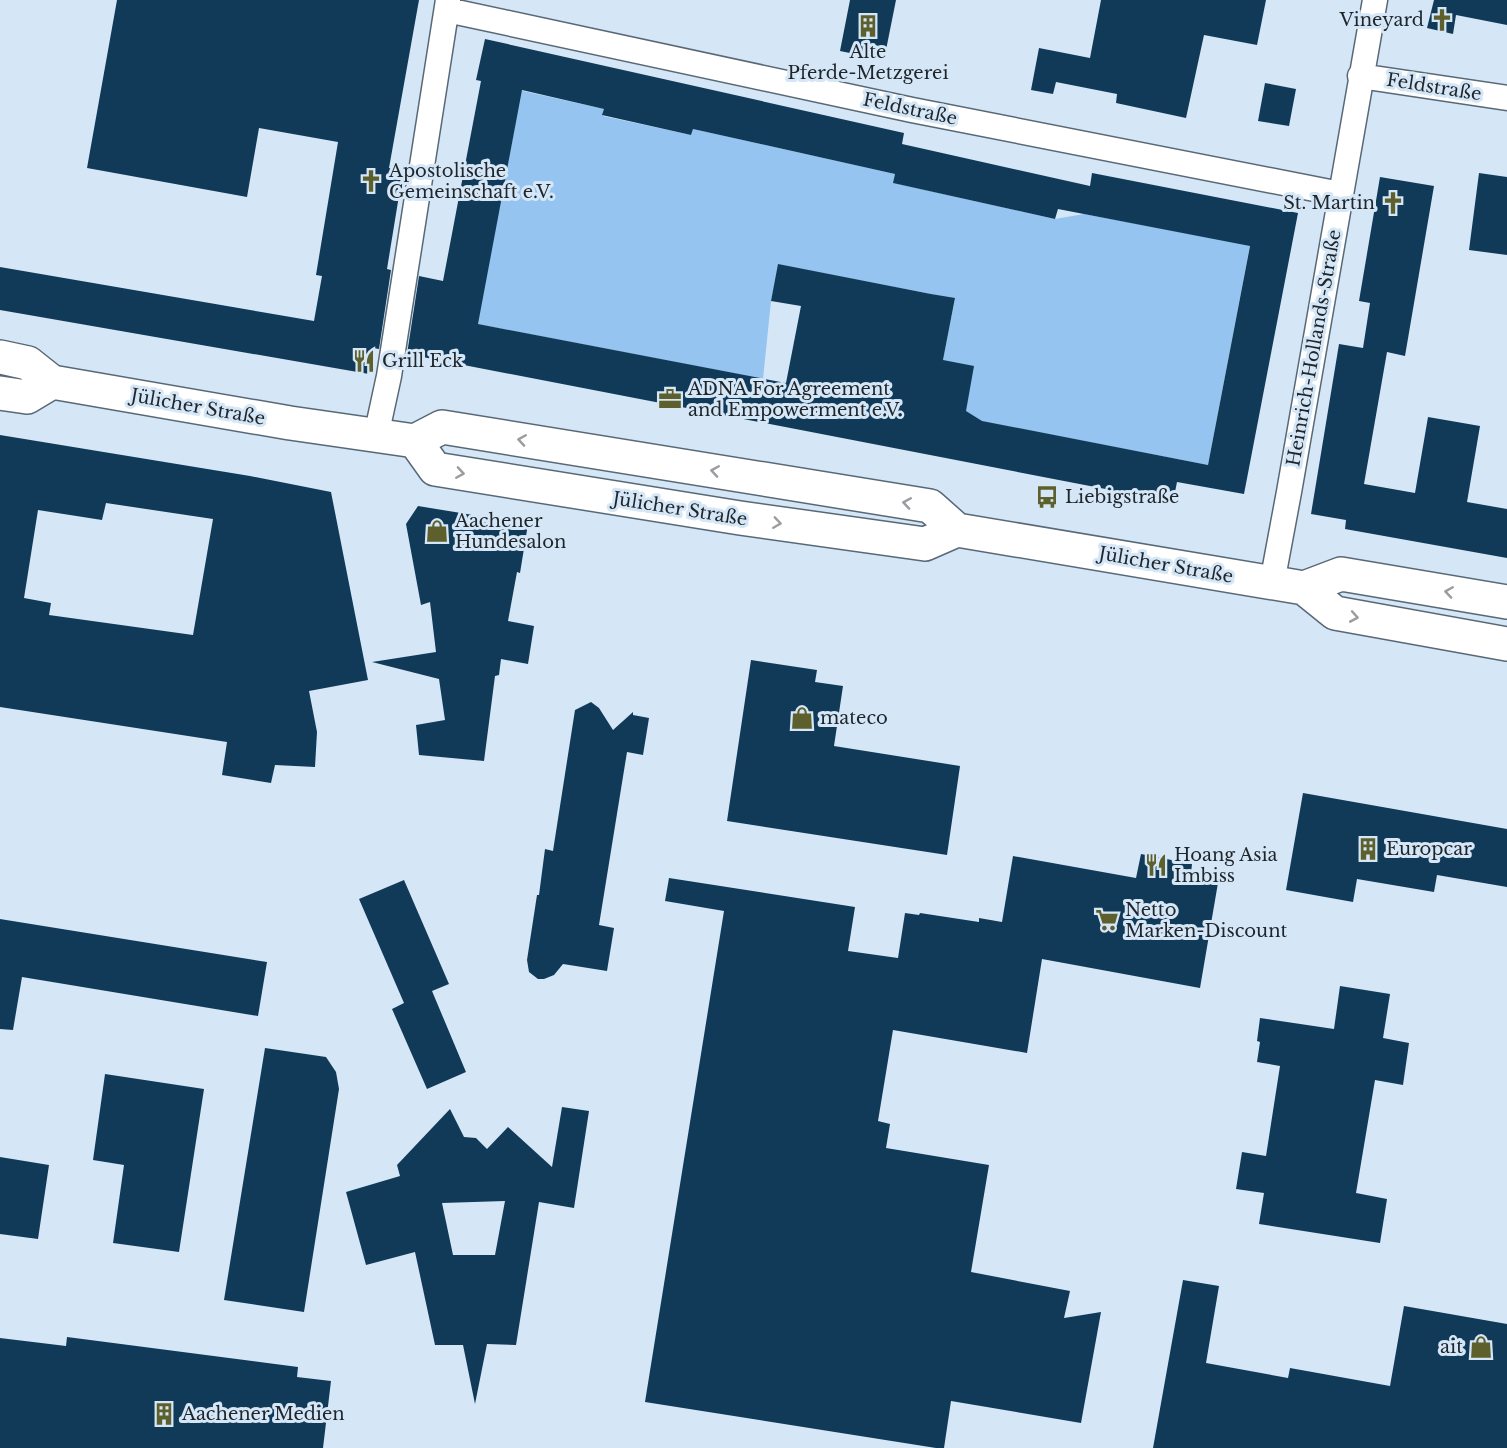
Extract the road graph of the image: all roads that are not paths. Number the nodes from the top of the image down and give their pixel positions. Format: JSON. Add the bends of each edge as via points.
{"nodes":[{"id":1,"x":1375,"y":0,"type":"edge"},
{"id":2,"x":447,"y":5,"type":"edge"},
{"id":3,"x":1360,"y":76,"type":"junction"},
{"id":4,"x":1507,"y":98,"type":"edge"},
{"id":5,"x":1340,"y":194,"type":"junction"},
{"id":6,"x":0,"y":357,"type":"edge"},
{"id":7,"x":52,"y":382,"type":"junction"},
{"id":8,"x":0,"y":393,"type":"edge"},
{"id":9,"x":376,"y":436,"type":"junction"},
{"id":10,"x":416,"y":441,"type":"junction"},
{"id":11,"x":957,"y":530,"type":"junction"},
{"id":12,"x":1272,"y":583,"type":"junction"},
{"id":13,"x":1304,"y":588,"type":"junction"},
{"id":14,"x":1507,"y":602,"type":"edge"},
{"id":15,"x":1507,"y":644,"type":"edge"}],
"edges":[{"from":1,"to":3,"type":"street"},
{"from":2,"to":5,"type":"street","name":"Feldstraße","via":[[912,110]]},
{"from":2,"to":9,"type":"street","via":[[389,376]]},
{"from":3,"to":4,"type":"street","name":"Feldstraße"},
{"from":3,"to":5,"type":"street","name":"Heinrich-Hollands-Straße"},
{"from":5,"to":12,"type":"street","name":"Heinrich-Hollands-Straße"},
{"from":6,"to":7,"type":"main road","name":"Jülicher Straße","via":[[28,363]]},
{"from":7,"to":8,"type":"main road","via":[[27,397]]},
{"from":7,"to":9,"type":"main road","name":"Jülicher Straße"},
{"from":9,"to":10,"type":"main road","name":"Jülicher Straße"},
{"from":11,"to":10,"type":"main road","one_way":true,"via":[[930,506],[442,427]]},
{"from":10,"to":11,"type":"main road","name":"Jülicher Straße","one_way":true,"via":[[435,469],[611,498],[925,544]]},
{"from":11,"to":12,"type":"main road","name":"Jülicher Straße"},
{"from":12,"to":13,"type":"main road","name":"Jülicher Straße"},
{"from":14,"to":13,"type":"main road","name":"Jülicher Straße","one_way":true,"via":[[1341,574]]},
{"from":13,"to":15,"type":"main road","one_way":true,"via":[[1335,613]]}]}
